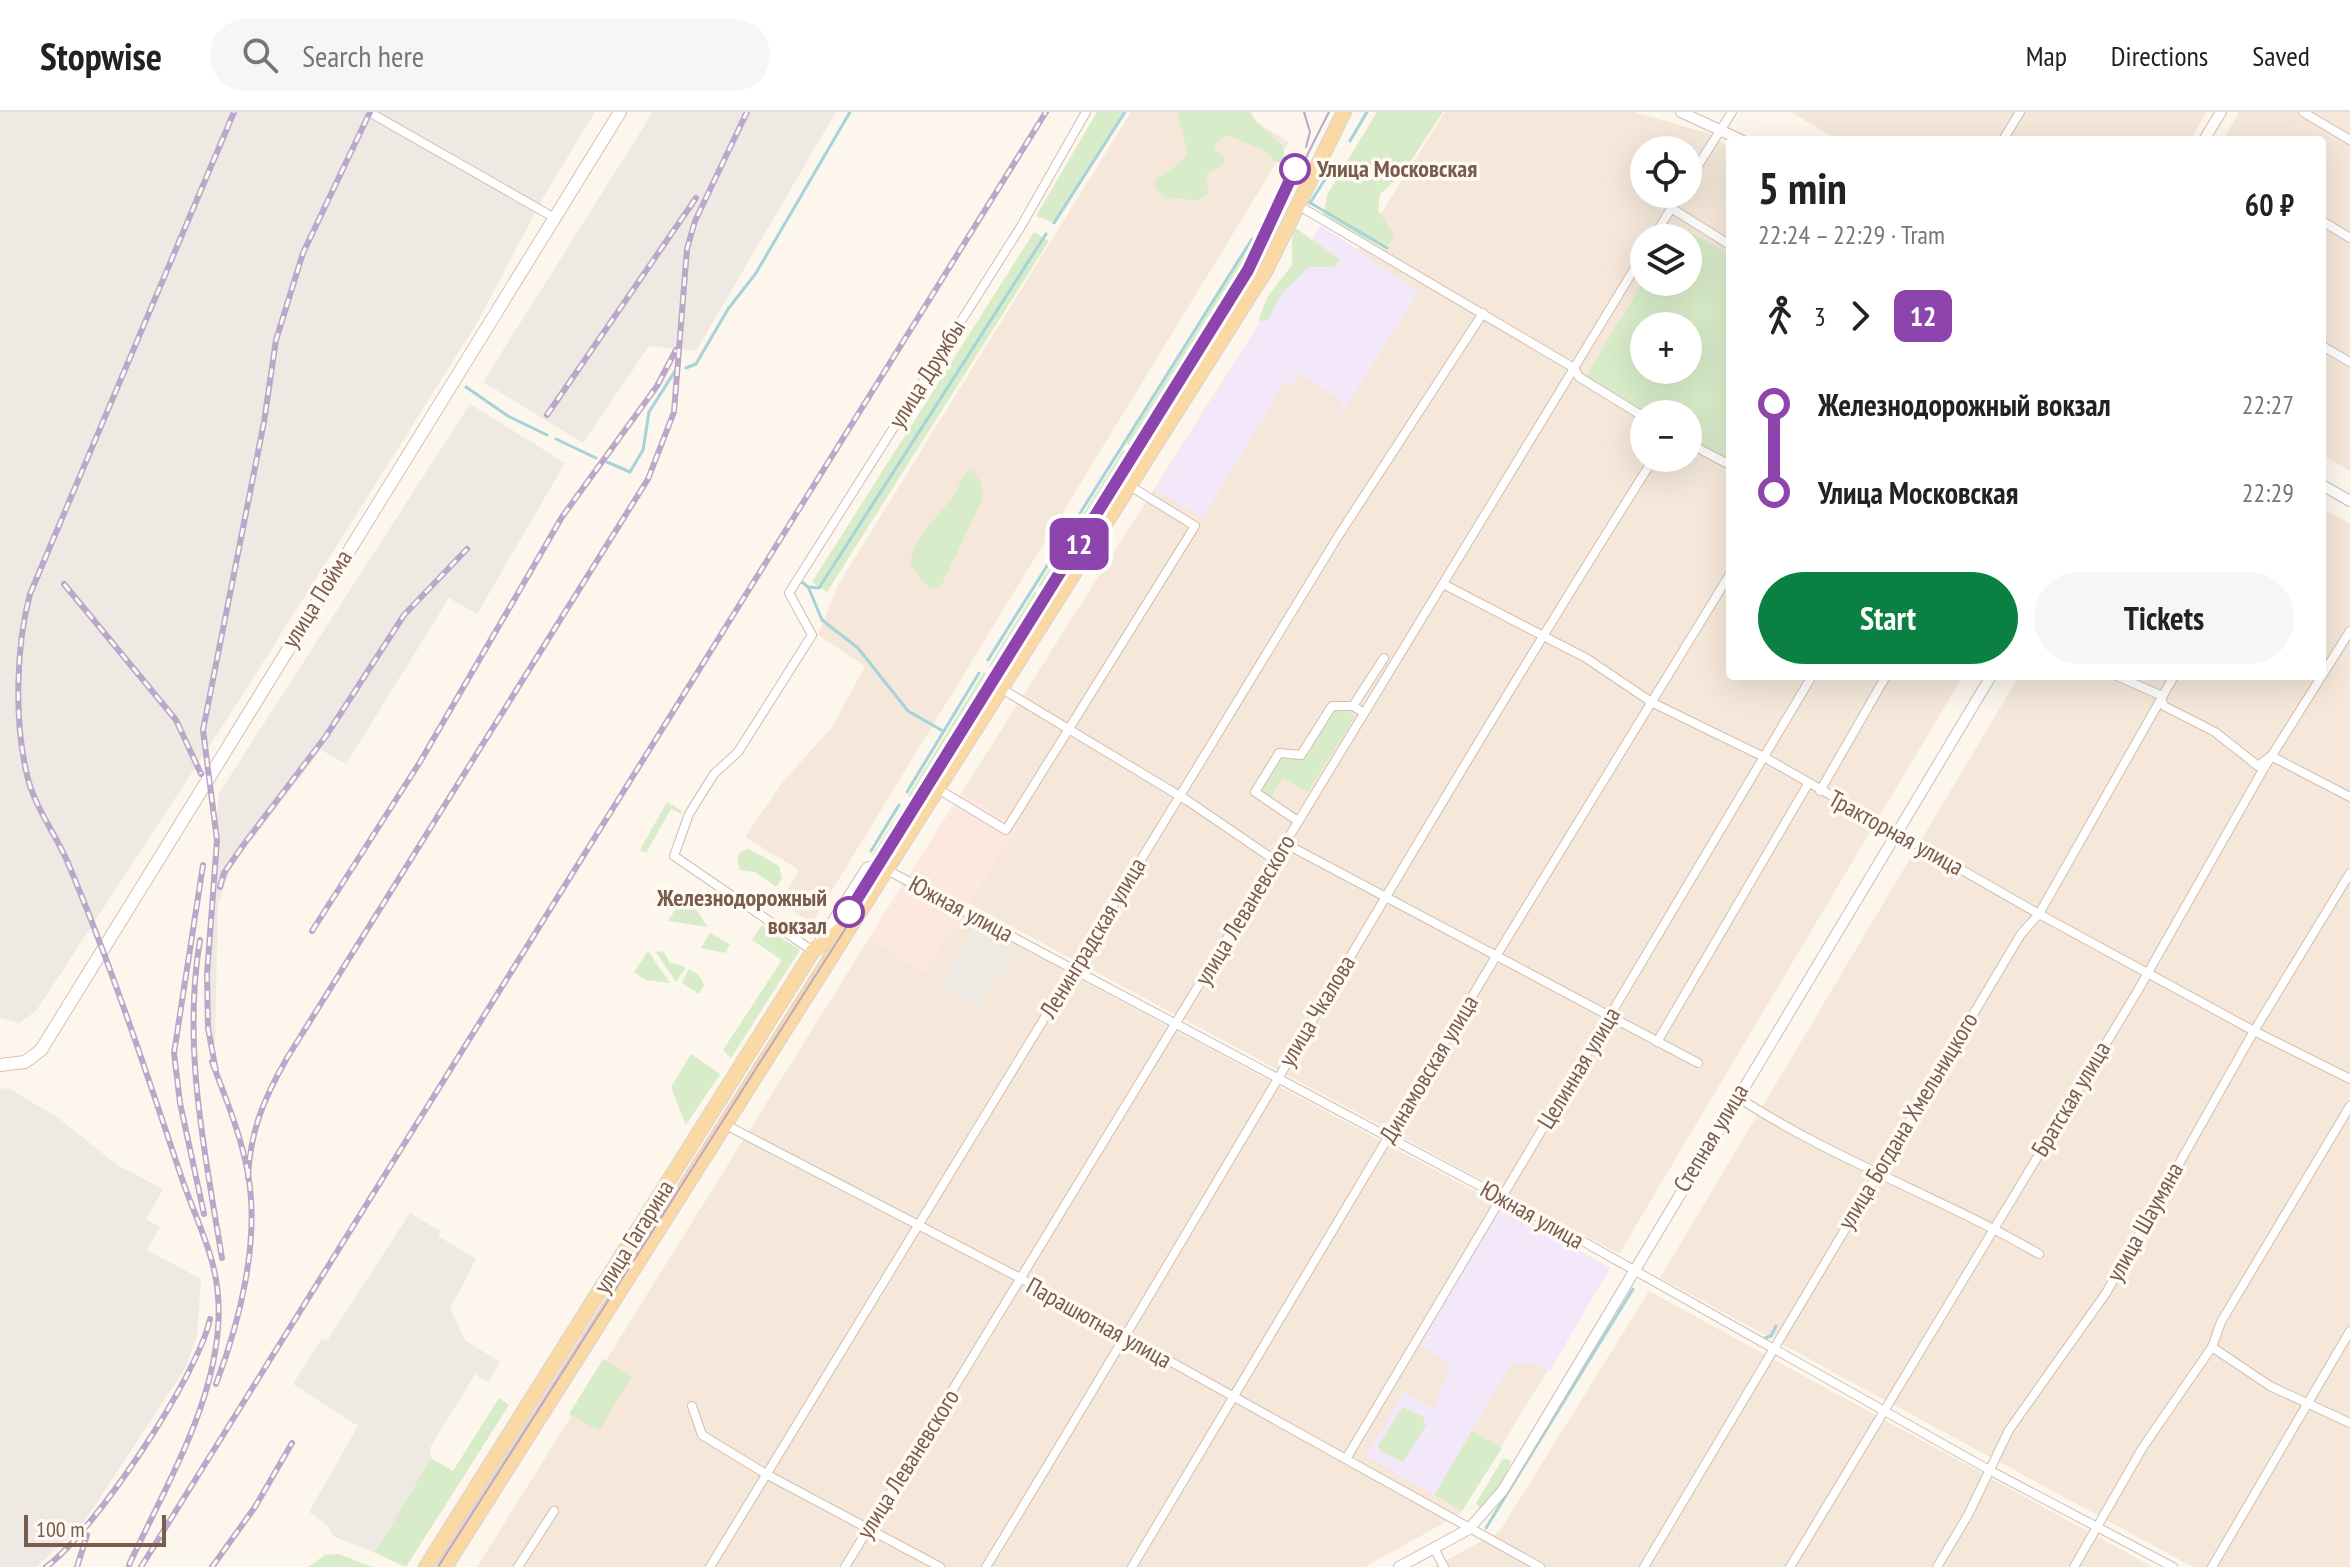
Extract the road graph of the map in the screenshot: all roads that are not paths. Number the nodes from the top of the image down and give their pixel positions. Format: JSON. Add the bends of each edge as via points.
{"nodes":[{"id":1,"x":369,"y":112,"type":"edge"},
{"id":2,"x":620,"y":112,"type":"edge"},
{"id":3,"x":1086,"y":112,"type":"edge"},
{"id":4,"x":1344,"y":112,"type":"edge"},
{"id":5,"x":1681,"y":112,"type":"edge"},
{"id":6,"x":1732,"y":112,"type":"edge"},
{"id":7,"x":2020,"y":112,"type":"edge"},
{"id":8,"x":2221,"y":112,"type":"edge"},
{"id":9,"x":2303,"y":112,"type":"edge"},
{"id":10,"x":1721,"y":128,"type":"junction"},
{"id":11,"x":1734,"y":136,"type":"edge"},
{"id":12,"x":2005,"y":136,"type":"edge"},
{"id":13,"x":2206,"y":136,"type":"edge"},
{"id":14,"x":2350,"y":140,"type":"edge"},
{"id":15,"x":1702,"y":159,"type":"edge"},
{"id":16,"x":1296,"y":204,"type":"junction"},
{"id":17,"x":1671,"y":208,"type":"joint"},
{"id":18,"x":553,"y":217,"type":"junction"},
{"id":19,"x":2326,"y":223,"type":"edge"},
{"id":20,"x":1661,"y":224,"type":"edge"},
{"id":21,"x":2350,"y":238,"type":"edge"},
{"id":22,"x":1726,"y":242,"type":"edge"},
{"id":23,"x":1630,"y":276,"type":"edge"},
{"id":24,"x":1483,"y":313,"type":"junction"},
{"id":25,"x":2326,"y":348,"type":"edge"},
{"id":26,"x":2350,"y":362,"type":"edge"},
{"id":27,"x":1574,"y":368,"type":"junction"},
{"id":28,"x":1630,"y":408,"type":"edge"},
{"id":29,"x":1702,"y":451,"type":"edge"},
{"id":30,"x":1726,"y":464,"type":"edge"},
{"id":31,"x":1645,"y":472,"type":"edge"},
{"id":32,"x":1130,"y":486,"type":"junction"},
{"id":33,"x":2326,"y":487,"type":"edge"},
{"id":34,"x":2350,"y":501,"type":"edge"},
{"id":35,"x":1726,"y":581,"type":"edge"},
{"id":36,"x":1445,"y":585,"type":"junction"},
{"id":37,"x":2350,"y":631,"type":"edge"},
{"id":38,"x":1542,"y":636,"type":"junction"},
{"id":39,"x":1384,"y":658,"type":"dead end"},
{"id":40,"x":2326,"y":670,"type":"edge"},
{"id":41,"x":1810,"y":680,"type":"edge"},
{"id":42,"x":1884,"y":680,"type":"edge"},
{"id":43,"x":1989,"y":680,"type":"edge"},
{"id":44,"x":2126,"y":680,"type":"edge"},
{"id":45,"x":2171,"y":680,"type":"edge"},
{"id":46,"x":2320,"y":680,"type":"edge"},
{"id":47,"x":1002,"y":689,"type":"junction"},
{"id":48,"x":2160,"y":695,"type":"junction"},
{"id":49,"x":1653,"y":703,"type":"junction"},
{"id":50,"x":1353,"y":706,"type":"junction"},
{"id":51,"x":1364,"y":713,"type":"junction"},
{"id":52,"x":1070,"y":730,"type":"junction"},
{"id":53,"x":1764,"y":757,"type":"junction"},
{"id":54,"x":2272,"y":759,"type":"junction"},
{"id":55,"x":1808,"y":784,"type":"junction"},
{"id":56,"x":938,"y":789,"type":"junction"},
{"id":57,"x":1820,"y":791,"type":"junction"},
{"id":58,"x":1180,"y":796,"type":"junction"},
{"id":59,"x":2350,"y":797,"type":"edge"},
{"id":60,"x":1298,"y":821,"type":"junction"},
{"id":61,"x":1898,"y":833,"type":"junction"},
{"id":62,"x":1286,"y":844,"type":"junction"},
{"id":63,"x":1276,"y":861,"type":"junction"},
{"id":64,"x":891,"y":864,"type":"junction"},
{"id":65,"x":2350,"y":873,"type":"edge"},
{"id":66,"x":1385,"y":899,"type":"junction"},
{"id":67,"x":2039,"y":914,"type":"junction"},
{"id":68,"x":855,"y":921,"type":"junction"},
{"id":69,"x":813,"y":951,"type":"junction"},
{"id":70,"x":1495,"y":958,"type":"junction"},
{"id":71,"x":1075,"y":969,"type":"junction"},
{"id":72,"x":2147,"y":970,"type":"junction"},
{"id":73,"x":1609,"y":1018,"type":"junction"},
{"id":74,"x":1176,"y":1024,"type":"junction"},
{"id":75,"x":2254,"y":1031,"type":"junction"},
{"id":76,"x":1657,"y":1042,"type":"junction"},
{"id":77,"x":1698,"y":1063,"type":"dead end"},
{"id":78,"x":0,"y":1065,"type":"edge"},
{"id":79,"x":1276,"y":1078,"type":"junction"},
{"id":80,"x":2350,"y":1079,"type":"edge"},
{"id":81,"x":1736,"y":1096,"type":"junction"},
{"id":82,"x":2350,"y":1106,"type":"edge"},
{"id":83,"x":726,"y":1125,"type":"junction"},
{"id":84,"x":1387,"y":1139,"type":"junction"},
{"id":85,"x":1877,"y":1173,"type":"junction"},
{"id":86,"x":1499,"y":1197,"type":"junction"},
{"id":87,"x":916,"y":1226,"type":"junction"},
{"id":88,"x":1993,"y":1227,"type":"junction"},
{"id":89,"x":2039,"y":1254,"type":"dead end"},
{"id":90,"x":1632,"y":1272,"type":"junction"},
{"id":91,"x":1022,"y":1279,"type":"junction"},
{"id":92,"x":2350,"y":1331,"type":"edge"},
{"id":93,"x":1126,"y":1338,"type":"junction"},
{"id":94,"x":2212,"y":1347,"type":"junction"},
{"id":95,"x":1771,"y":1350,"type":"junction"},
{"id":96,"x":1233,"y":1398,"type":"junction"},
{"id":97,"x":2308,"y":1400,"type":"junction"},
{"id":98,"x":692,"y":1406,"type":"dead end"},
{"id":99,"x":1883,"y":1409,"type":"junction"},
{"id":100,"x":2350,"y":1423,"type":"edge"},
{"id":101,"x":1346,"y":1459,"type":"junction"},
{"id":102,"x":1991,"y":1471,"type":"junction"},
{"id":103,"x":766,"y":1474,"type":"junction"},
{"id":104,"x":554,"y":1511,"type":"dead end"},
{"id":105,"x":2097,"y":1527,"type":"junction"},
{"id":106,"x":867,"y":1529,"type":"junction"},
{"id":107,"x":1469,"y":1529,"type":"junction"},
{"id":108,"x":1434,"y":1548,"type":"junction"},
{"id":109,"x":426,"y":1567,"type":"edge"},
{"id":110,"x":445,"y":1567,"type":"edge"},
{"id":111,"x":518,"y":1567,"type":"edge"},
{"id":112,"x":710,"y":1567,"type":"edge"},
{"id":113,"x":845,"y":1567,"type":"edge"},
{"id":114,"x":940,"y":1567,"type":"edge"},
{"id":115,"x":986,"y":1567,"type":"edge"},
{"id":116,"x":1132,"y":1567,"type":"edge"},
{"id":117,"x":1399,"y":1567,"type":"edge"},
{"id":118,"x":1444,"y":1567,"type":"edge"},
{"id":119,"x":1540,"y":1567,"type":"edge"},
{"id":120,"x":1644,"y":1567,"type":"edge"},
{"id":121,"x":1790,"y":1567,"type":"edge"},
{"id":122,"x":1937,"y":1567,"type":"edge"},
{"id":123,"x":2074,"y":1567,"type":"edge"},
{"id":124,"x":2173,"y":1567,"type":"edge"},
{"id":125,"x":2212,"y":1567,"type":"edge"}],
"edges":[{"from":1,"to":18,"type":"street"},
{"from":2,"to":18,"type":"main road","name":"улица Пойма"},
{"from":3,"to":69,"type":"street","name":"улица Дружбы","via":[[1020,228],[789,593],[812,635],[738,752],[714,774],[689,814],[674,856]]},
{"from":4,"to":16,"type":"main road","name":"улица Гагарина"},
{"from":5,"to":10,"type":"street"},
{"from":6,"to":10,"type":"street"},
{"from":7,"to":12,"type":"street"},
{"from":8,"to":13,"type":"street"},
{"from":9,"to":14,"type":"street"},
{"from":10,"to":11,"type":"street"},
{"from":10,"to":15,"type":"street"},
{"from":16,"to":24,"type":"street"},
{"from":16,"to":32,"type":"main road","name":"улица Гагарина","via":[[1266,270]]},
{"from":17,"to":20,"type":"street"},
{"from":17,"to":22,"type":"street"},
{"from":18,"to":78,"type":"main road","name":"улица Пойма","via":[[41,1050],[25,1062]]},
{"from":19,"to":21,"type":"street"},
{"from":23,"to":27,"type":"street","name":"улица Леваневского"},
{"from":24,"to":27,"type":"street"},
{"from":24,"to":58,"type":"street","name":"Ленинградская улица","via":[[1337,538]]},
{"from":25,"to":26,"type":"street"},
{"from":27,"to":28,"type":"street","via":[[1579,377]]},
{"from":27,"to":36,"type":"street","name":"улица Леваневского"},
{"from":29,"to":30,"type":"street"},
{"from":31,"to":38,"type":"street","name":"улица Чкалова"},
{"from":32,"to":47,"type":"main road","name":"улица Гагарина"},
{"from":32,"to":52,"type":"street","via":[[1195,526]]},
{"from":33,"to":34,"type":"street"},
{"from":35,"to":49,"type":"street","name":"Динамовская улица"},
{"from":36,"to":38,"type":"street","name":"Тракторная улица"},
{"from":36,"to":51,"type":"street","name":"улица Леваневского"},
{"from":37,"to":40,"type":"street","name":"Братская улица"},
{"from":38,"to":49,"type":"street","name":"Тракторная улица"},
{"from":38,"to":66,"type":"street","name":"улица Чкалова"},
{"from":39,"to":50,"type":"street"},
{"from":41,"to":53,"type":"street","name":"Целинная улица"},
{"from":42,"to":57,"type":"street"},
{"from":43,"to":61,"type":"street","name":"Степная улица"},
{"from":44,"to":48,"type":"street"},
{"from":45,"to":48,"type":"street","name":"улица Богдана Хмельницкого"},
{"from":46,"to":54,"type":"street","name":"Братская улица"},
{"from":47,"to":52,"type":"street"},
{"from":47,"to":56,"type":"main road","name":"улица Гагарина"},
{"from":48,"to":54,"type":"street","via":[[2164,706],[2215,732],[2258,766]]},
{"from":48,"to":67,"type":"street","name":"улица Богдана Хмельницкого"},
{"from":49,"to":53,"type":"street","name":"Тракторная улица"},
{"from":49,"to":70,"type":"street","name":"Динамовская улица"},
{"from":50,"to":51,"type":"street"},
{"from":50,"to":60,"type":"street","via":[[1332,706],[1301,755],[1279,753],[1255,792]]},
{"from":51,"to":60,"type":"street","name":"улица Леваневского"},
{"from":52,"to":56,"type":"street","via":[[1006,830]]},
{"from":52,"to":58,"type":"street"},
{"from":53,"to":55,"type":"street","name":"Тракторная улица"},
{"from":53,"to":73,"type":"street","name":"Целинная улица"},
{"from":54,"to":59,"type":"street"},
{"from":54,"to":72,"type":"street","name":"Братская улица"},
{"from":55,"to":57,"type":"street","name":"Тракторная улица"},
{"from":55,"to":76,"type":"street"},
{"from":56,"to":64,"type":"main road","name":"улица Гагарина"},
{"from":57,"to":61,"type":"street","name":"Тракторная улица"},
{"from":58,"to":63,"type":"street"},
{"from":58,"to":71,"type":"street","name":"Ленинградская улица"},
{"from":60,"to":62,"type":"street","name":"улица Леваневского"},
{"from":61,"to":67,"type":"street","name":"Тракторная улица"},
{"from":61,"to":81,"type":"street","name":"Степная улица"},
{"from":62,"to":63,"type":"street","name":"улица Леваневского"},
{"from":62,"to":66,"type":"street"},
{"from":63,"to":74,"type":"street","name":"улица Леваневского"},
{"from":64,"to":68,"type":"main road","name":"улица Гагарина"},
{"from":64,"to":69,"type":"street","via":[[867,868]]},
{"from":64,"to":71,"type":"street","name":"Южная улица"},
{"from":65,"to":75,"type":"street","name":"улица Шаумяна"},
{"from":66,"to":70,"type":"street"},
{"from":66,"to":79,"type":"street","name":"улица Чкалова"},
{"from":67,"to":72,"type":"street","name":"Тракторная улица"},
{"from":67,"to":85,"type":"street","name":"улица Богдана Хмельницкого","via":[[2021,934]]},
{"from":68,"to":69,"type":"main road","name":"улица Гагарина"},
{"from":68,"to":83,"type":"main road","name":"улица Гагарина"},
{"from":69,"to":109,"type":"main road","name":"улица Гагарина"},
{"from":70,"to":73,"type":"street"},
{"from":70,"to":84,"type":"street","name":"Динамовская улица"},
{"from":71,"to":74,"type":"street","name":"Южная улица"},
{"from":71,"to":87,"type":"street","name":"Ленинградская улица"},
{"from":72,"to":75,"type":"street","name":"Тракторная улица"},
{"from":72,"to":88,"type":"street","name":"Братская улица"},
{"from":73,"to":76,"type":"street"},
{"from":73,"to":86,"type":"street","name":"Целинная улица"},
{"from":74,"to":79,"type":"street","name":"Южная улица"},
{"from":74,"to":91,"type":"street","name":"улица Леваневского"},
{"from":75,"to":80,"type":"street","name":"Тракторная улица"},
{"from":75,"to":102,"type":"street","name":"улица Шаумяна","via":[[2106,1293],[2009,1430]]},
{"from":76,"to":77,"type":"street"},
{"from":79,"to":84,"type":"street","name":"Южная улица"},
{"from":79,"to":93,"type":"street","name":"улица Чкалова"},
{"from":81,"to":85,"type":"street"},
{"from":81,"to":90,"type":"street","name":"Степная улица"},
{"from":82,"to":94,"type":"street","via":[[2221,1322]]},
{"from":83,"to":87,"type":"street","name":"Парашютная улица"},
{"from":83,"to":110,"type":"main road","name":"улица Гагарина"},
{"from":84,"to":86,"type":"street","name":"Южная улица"},
{"from":84,"to":96,"type":"street","name":"Динамовская улица"},
{"from":85,"to":88,"type":"street"},
{"from":85,"to":95,"type":"street","name":"улица Богдана Хмельницкого"},
{"from":86,"to":90,"type":"street","name":"Южная улица"},
{"from":86,"to":101,"type":"street","name":"Целинная улица"},
{"from":87,"to":91,"type":"street","name":"Парашютная улица"},
{"from":87,"to":103,"type":"street","name":"Ленинградская улица"},
{"from":88,"to":89,"type":"street"},
{"from":88,"to":99,"type":"street","name":"Братская улица"},
{"from":90,"to":95,"type":"street","name":"Южная улица"},
{"from":90,"to":107,"type":"street","name":"Степная улица","via":[[1503,1490]]},
{"from":91,"to":93,"type":"street","name":"Парашютная улица"},
{"from":91,"to":106,"type":"street","name":"улица Леваневского"},
{"from":92,"to":97,"type":"street"},
{"from":93,"to":96,"type":"street","name":"Парашютная улица"},
{"from":93,"to":115,"type":"street","name":"улица Чкалова"},
{"from":94,"to":97,"type":"street","via":[[2270,1386]]},
{"from":94,"to":105,"type":"street","via":[[2143,1447]]},
{"from":95,"to":99,"type":"street","name":"Южная улица"},
{"from":95,"to":120,"type":"street","name":"улица Богдана Хмельницкого"},
{"from":96,"to":101,"type":"street","name":"Парашютная улица"},
{"from":96,"to":116,"type":"street","name":"Динамовская улица"},
{"from":97,"to":100,"type":"street"},
{"from":97,"to":125,"type":"street"},
{"from":98,"to":103,"type":"street","via":[[702,1435]]},
{"from":99,"to":102,"type":"street","name":"Южная улица"},
{"from":99,"to":121,"type":"street","name":"Братская улица"},
{"from":101,"to":107,"type":"street","name":"Парашютная улица"},
{"from":102,"to":105,"type":"street","name":"Южная улица"},
{"from":102,"to":122,"type":"street","name":"улица Шаумяна"},
{"from":103,"to":106,"type":"street"},
{"from":103,"to":112,"type":"street","name":"Ленинградская улица"},
{"from":104,"to":111,"type":"street"},
{"from":105,"to":123,"type":"street"},
{"from":105,"to":124,"type":"street","name":"Южная улица"},
{"from":106,"to":113,"type":"street","name":"улица Леваневского"},
{"from":106,"to":114,"type":"street"},
{"from":107,"to":108,"type":"street","name":"Степная улица"},
{"from":107,"to":119,"type":"street","name":"Парашютная улица"},
{"from":108,"to":117,"type":"street","name":"Степная улица"},
{"from":108,"to":118,"type":"street"}]}
